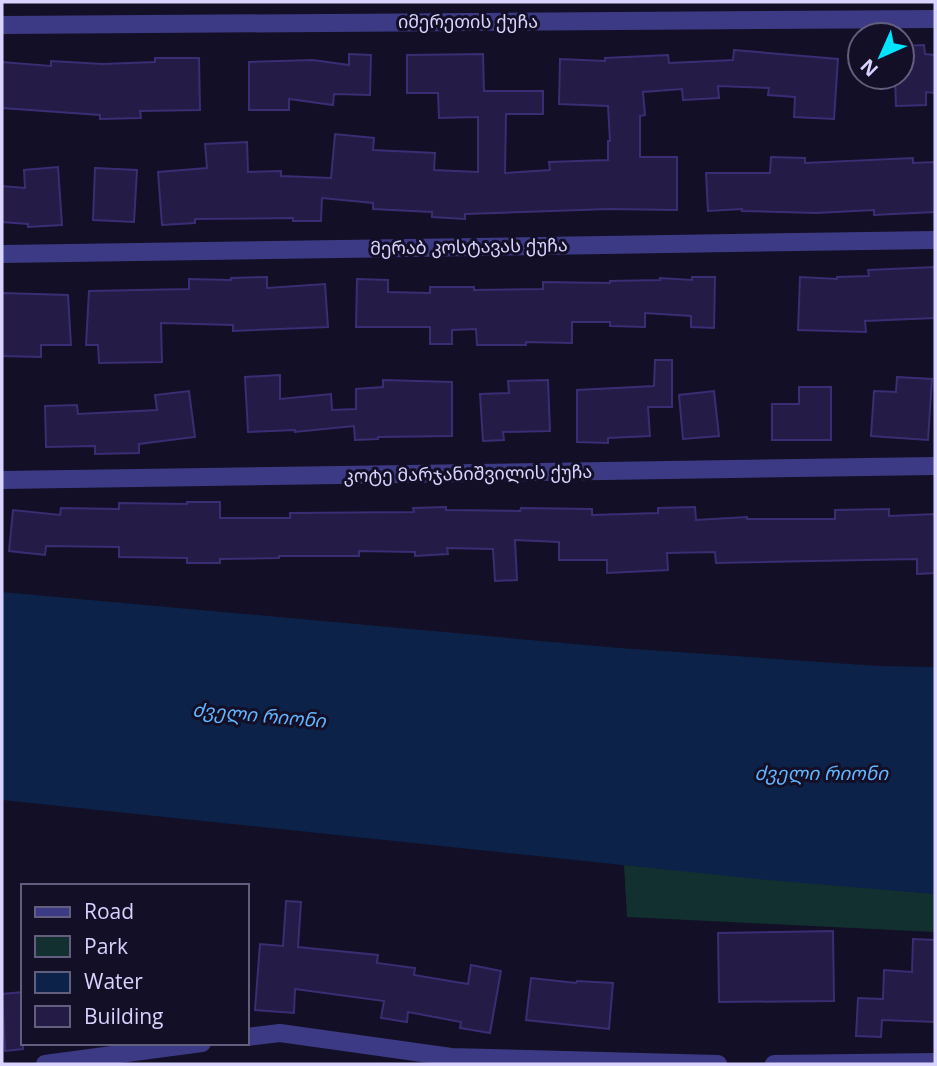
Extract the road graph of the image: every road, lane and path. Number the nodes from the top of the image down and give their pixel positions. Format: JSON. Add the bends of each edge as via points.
{"nodes":[{"id":1,"x":935,"y":19,"type":"edge"},
{"id":2,"x":2,"y":25,"type":"edge"},
{"id":3,"x":935,"y":240,"type":"edge"},
{"id":4,"x":2,"y":254,"type":"edge"},
{"id":5,"x":935,"y":466,"type":"edge"},
{"id":6,"x":2,"y":480,"type":"edge"},
{"id":7,"x":248,"y":1037,"type":"edge"},
{"id":8,"x":187,"y":1045,"type":"edge"},
{"id":9,"x":935,"y":1062,"type":"edge"},
{"id":10,"x":45,"y":1064,"type":"edge"},
{"id":11,"x":718,"y":1064,"type":"edge"},
{"id":12,"x":774,"y":1064,"type":"edge"}],
"edges":[{"from":1,"to":2,"type":"street","name":"იმერეთის ქუჩა"},
{"from":3,"to":4,"type":"street","name":"მერაბ კოსტავას ქუჩა"},
{"from":5,"to":6,"type":"street","name":"კოტე მარჯანიშვილის ქუჩა"},
{"from":7,"to":11,"type":"street","via":[[280,1033],[451,1057]]},
{"from":8,"to":10,"type":"street"},
{"from":9,"to":12,"type":"street"}]}
